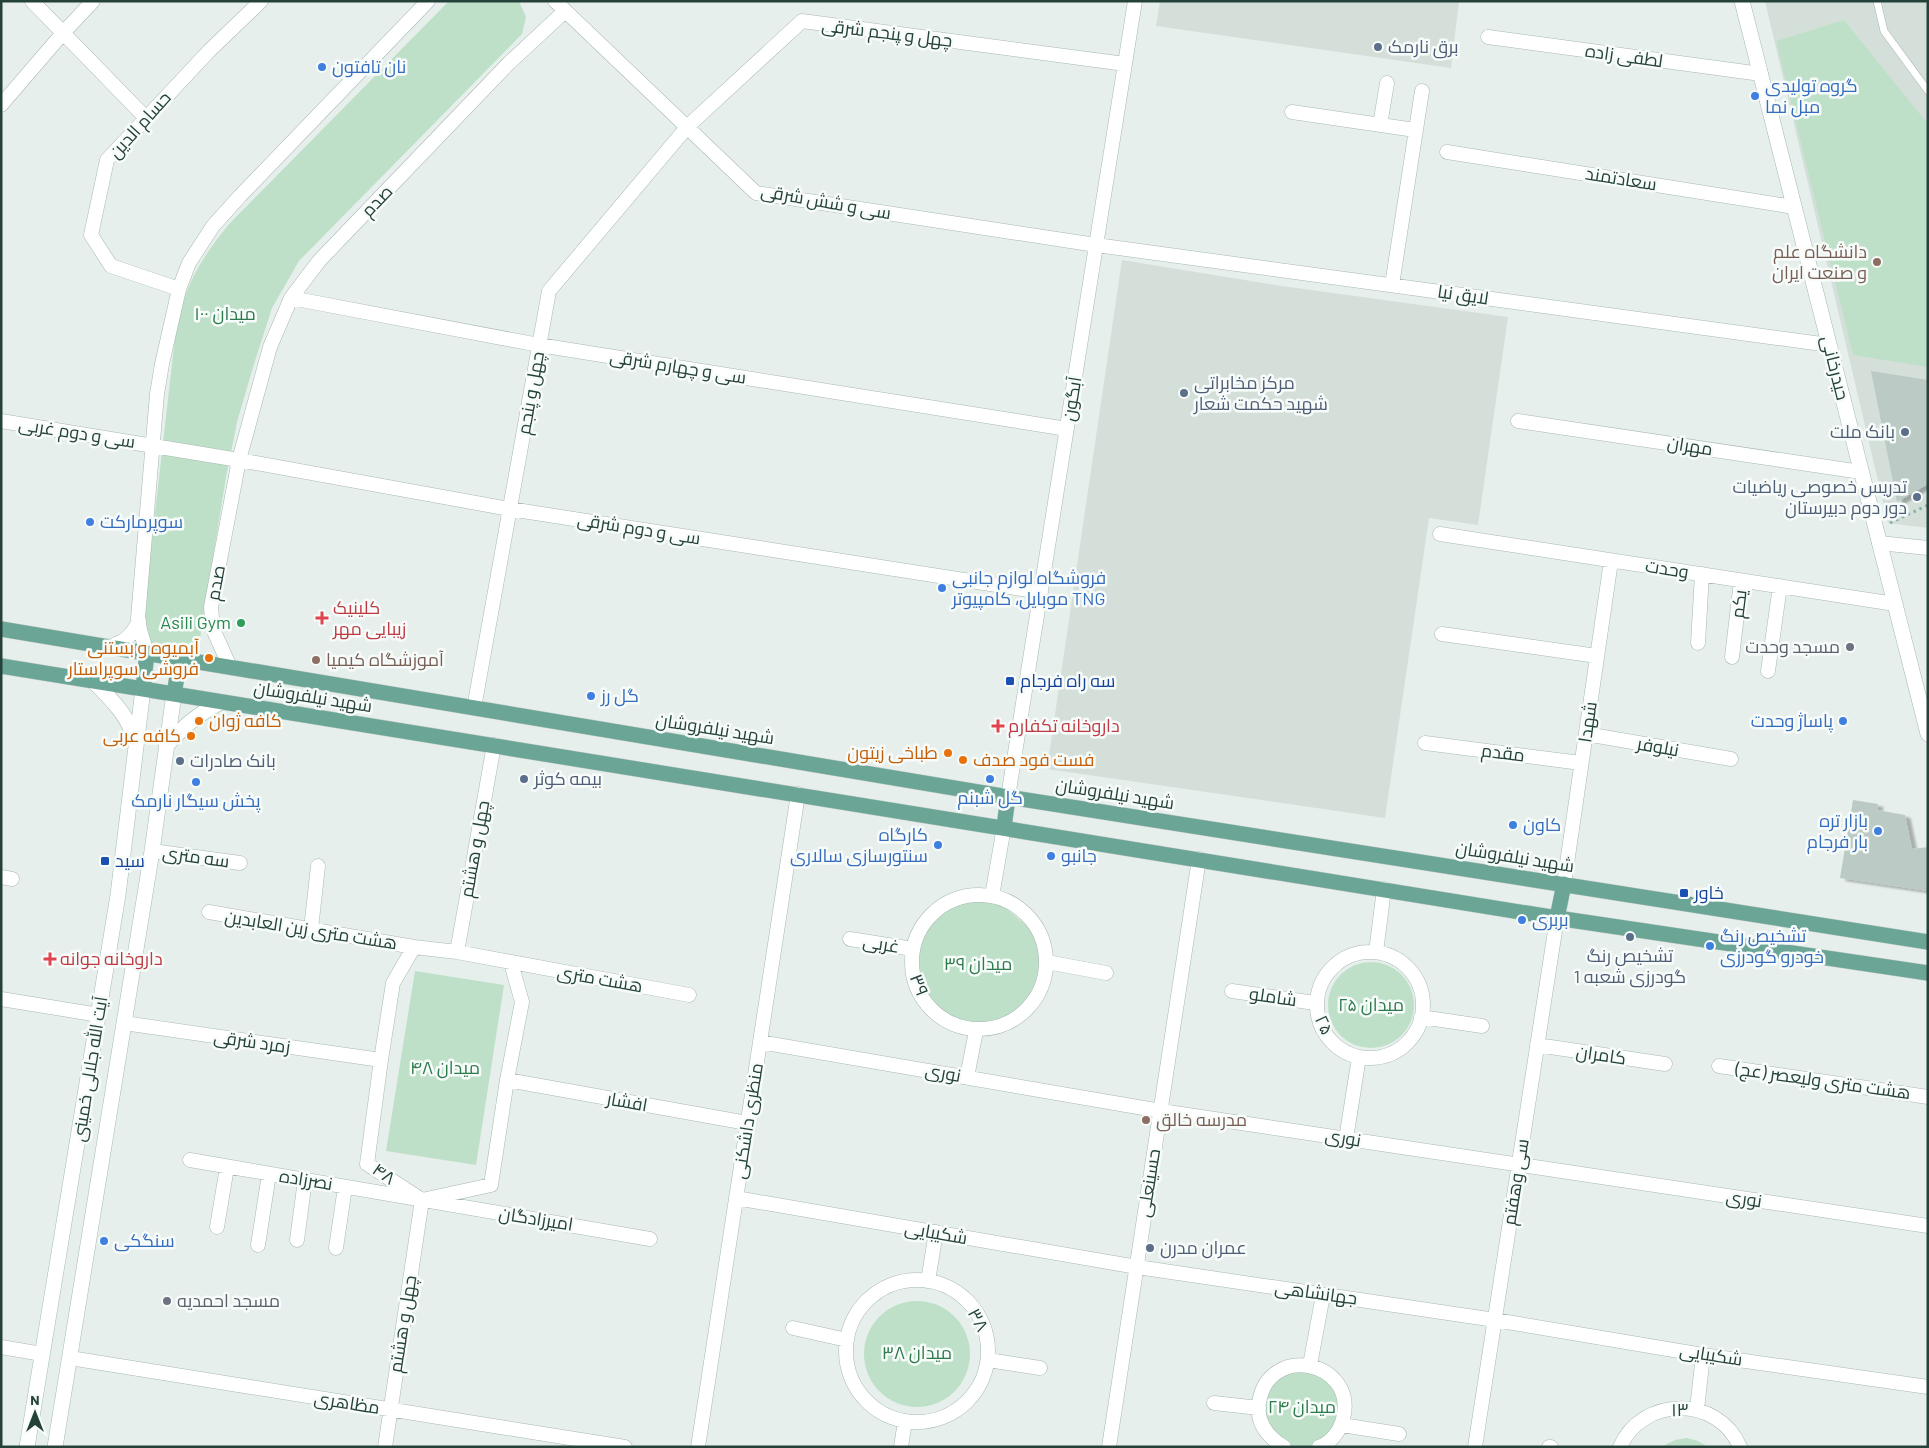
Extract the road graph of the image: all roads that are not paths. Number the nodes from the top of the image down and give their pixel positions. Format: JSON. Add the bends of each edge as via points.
{"nodes":[{"id":1,"x":32,"y":1,"type":"edge"},
{"id":2,"x":93,"y":1,"type":"edge"},
{"id":3,"x":261,"y":1,"type":"edge"},
{"id":4,"x":428,"y":1,"type":"edge"},
{"id":5,"x":1135,"y":1,"type":"edge"},
{"id":6,"x":1742,"y":1,"type":"edge"},
{"id":7,"x":1877,"y":1,"type":"edge"},
{"id":8,"x":560,"y":6,"type":"edge"},
{"id":9,"x":63,"y":33,"type":"junction"},
{"id":10,"x":1488,"y":38,"type":"dead end"},
{"id":11,"x":1125,"y":64,"type":"junction"},
{"id":12,"x":1760,"y":74,"type":"junction"},
{"id":13,"x":1387,"y":83,"type":"dead end"},
{"id":14,"x":1422,"y":91,"type":"dead end"},
{"id":15,"x":1928,"y":91,"type":"edge"},
{"id":16,"x":1,"y":105,"type":"edge"},
{"id":17,"x":1292,"y":112,"type":"dead end"},
{"id":18,"x":146,"y":118,"type":"junction"},
{"id":19,"x":1380,"y":125,"type":"junction"},
{"id":20,"x":688,"y":126,"type":"junction"},
{"id":21,"x":1416,"y":130,"type":"junction"},
{"id":22,"x":1447,"y":152,"type":"dead end"},
{"id":23,"x":1794,"y":207,"type":"junction"},
{"id":24,"x":1096,"y":244,"type":"junction"},
{"id":25,"x":1392,"y":285,"type":"junction"},
{"id":26,"x":179,"y":289,"type":"junction"},
{"id":27,"x":291,"y":298,"type":"junction"},
{"id":28,"x":539,"y":345,"type":"junction"},
{"id":29,"x":1829,"y":345,"type":"junction"},
{"id":30,"x":1,"y":421,"type":"edge"},
{"id":31,"x":1518,"y":421,"type":"dead end"},
{"id":32,"x":1067,"y":429,"type":"junction"},
{"id":33,"x":153,"y":446,"type":"junction"},
{"id":34,"x":239,"y":460,"type":"junction"},
{"id":35,"x":1861,"y":472,"type":"junction"},
{"id":36,"x":510,"y":509,"type":"junction"},
{"id":37,"x":1440,"y":534,"type":"dead end"},
{"id":38,"x":1879,"y":543,"type":"junction"},
{"id":39,"x":1928,"y":548,"type":"edge"},
{"id":40,"x":1611,"y":561,"type":"junction"},
{"id":41,"x":1702,"y":574,"type":"junction"},
{"id":42,"x":1741,"y":580,"type":"junction"},
{"id":43,"x":1780,"y":586,"type":"junction"},
{"id":44,"x":1041,"y":592,"type":"junction"},
{"id":45,"x":1895,"y":604,"type":"junction"},
{"id":46,"x":139,"y":621,"type":"junction"},
{"id":47,"x":1,"y":629,"type":"edge"},
{"id":48,"x":1442,"y":634,"type":"dead end"},
{"id":49,"x":1698,"y":643,"type":"dead end"},
{"id":50,"x":108,"y":647,"type":"junction"},
{"id":51,"x":147,"y":654,"type":"junction"},
{"id":52,"x":1597,"y":656,"type":"junction"},
{"id":53,"x":1732,"y":657,"type":"dead end"},
{"id":54,"x":180,"y":659,"type":"junction"},
{"id":55,"x":1,"y":666,"type":"edge"},
{"id":56,"x":230,"y":667,"type":"junction"},
{"id":57,"x":1768,"y":671,"type":"dead end"},
{"id":58,"x":93,"y":681,"type":"junction"},
{"id":59,"x":143,"y":689,"type":"junction"},
{"id":60,"x":174,"y":694,"type":"junction"},
{"id":61,"x":222,"y":702,"type":"junction"},
{"id":62,"x":474,"y":708,"type":"junction"},
{"id":63,"x":1586,"y":734,"type":"junction"},
{"id":64,"x":1928,"y":734,"type":"edge"},
{"id":65,"x":136,"y":742,"type":"junction"},
{"id":66,"x":1425,"y":743,"type":"dead end"},
{"id":67,"x":494,"y":745,"type":"junction"},
{"id":68,"x":166,"y":746,"type":"junction"},
{"id":69,"x":1730,"y":759,"type":"dead end"},
{"id":70,"x":1582,"y":763,"type":"junction"},
{"id":71,"x":798,"y":794,"type":"junction"},
{"id":72,"x":1008,"y":797,"type":"junction"},
{"id":73,"x":1004,"y":827,"type":"junction"},
{"id":74,"x":152,"y":851,"type":"junction"},
{"id":75,"x":1199,"y":859,"type":"junction"},
{"id":76,"x":240,"y":863,"type":"dead end"},
{"id":77,"x":318,"y":866,"type":"dead end"},
{"id":78,"x":1564,"y":884,"type":"junction"},
{"id":79,"x":1384,"y":889,"type":"junction"},
{"id":80,"x":992,"y":896,"type":"junction"},
{"id":81,"x":209,"y":912,"type":"dead end"},
{"id":82,"x":1557,"y":918,"type":"junction"},
{"id":83,"x":311,"y":929,"type":"junction"},
{"id":84,"x":850,"y":939,"type":"dead end"},
{"id":85,"x":1928,"y":942,"type":"edge"},
{"id":86,"x":414,"y":947,"type":"junction"},
{"id":87,"x":912,"y":949,"type":"junction"},
{"id":88,"x":457,"y":952,"type":"junction"},
{"id":89,"x":1376,"y":952,"type":"junction"},
{"id":90,"x":1047,"y":962,"type":"junction"},
{"id":91,"x":511,"y":963,"type":"junction"},
{"id":92,"x":1928,"y":973,"type":"edge"},
{"id":93,"x":1106,"y":974,"type":"dead end"},
{"id":94,"x":1232,"y":991,"type":"dead end"},
{"id":95,"x":690,"y":995,"type":"dead end"},
{"id":96,"x":1,"y":999,"type":"edge"},
{"id":97,"x":1315,"y":1003,"type":"junction"},
{"id":98,"x":99,"y":1015,"type":"junction"},
{"id":99,"x":1421,"y":1017,"type":"junction"},
{"id":100,"x":124,"y":1023,"type":"junction"},
{"id":101,"x":1482,"y":1026,"type":"dead end"},
{"id":102,"x":976,"y":1032,"type":"junction"},
{"id":103,"x":760,"y":1042,"type":"junction"},
{"id":104,"x":1537,"y":1045,"type":"junction"},
{"id":105,"x":1359,"y":1057,"type":"junction"},
{"id":106,"x":381,"y":1060,"type":"junction"},
{"id":107,"x":1665,"y":1064,"type":"dead end"},
{"id":108,"x":1719,"y":1066,"type":"dead end"},
{"id":109,"x":967,"y":1077,"type":"junction"},
{"id":110,"x":507,"y":1080,"type":"junction"},
{"id":111,"x":1928,"y":1097,"type":"edge"},
{"id":112,"x":1160,"y":1110,"type":"junction"},
{"id":113,"x":748,"y":1123,"type":"junction"},
{"id":114,"x":1346,"y":1139,"type":"junction"},
{"id":115,"x":190,"y":1160,"type":"dead end"},
{"id":116,"x":1519,"y":1165,"type":"junction"},
{"id":117,"x":227,"y":1167,"type":"junction"},
{"id":118,"x":269,"y":1174,"type":"junction"},
{"id":119,"x":305,"y":1180,"type":"junction"},
{"id":120,"x":345,"y":1187,"type":"junction"},
{"id":121,"x":736,"y":1198,"type":"junction"},
{"id":122,"x":422,"y":1200,"type":"junction"},
{"id":123,"x":1928,"y":1226,"type":"edge"},
{"id":124,"x":217,"y":1227,"type":"dead end"},
{"id":125,"x":936,"y":1232,"type":"junction"},
{"id":126,"x":650,"y":1239,"type":"dead end"},
{"id":127,"x":297,"y":1240,"type":"dead end"},
{"id":128,"x":258,"y":1245,"type":"dead end"},
{"id":129,"x":336,"y":1248,"type":"dead end"},
{"id":130,"x":1136,"y":1267,"type":"junction"},
{"id":131,"x":928,"y":1281,"type":"junction"},
{"id":132,"x":1323,"y":1295,"type":"junction"},
{"id":133,"x":1495,"y":1320,"type":"junction"},
{"id":134,"x":793,"y":1328,"type":"dead end"},
{"id":135,"x":847,"y":1340,"type":"junction"},
{"id":136,"x":1,"y":1347,"type":"edge"},
{"id":137,"x":42,"y":1354,"type":"junction"},
{"id":138,"x":1704,"y":1355,"type":"junction"},
{"id":139,"x":70,"y":1358,"type":"junction"},
{"id":140,"x":988,"y":1360,"type":"junction"},
{"id":141,"x":1310,"y":1365,"type":"junction"},
{"id":142,"x":1040,"y":1368,"type":"dead end"},
{"id":143,"x":1928,"y":1388,"type":"edge"},
{"id":144,"x":1214,"y":1403,"type":"dead end"},
{"id":145,"x":1258,"y":1408,"type":"junction"},
{"id":146,"x":390,"y":1410,"type":"junction"},
{"id":147,"x":1697,"y":1410,"type":"junction"},
{"id":148,"x":905,"y":1421,"type":"junction"},
{"id":149,"x":1342,"y":1425,"type":"junction"},
{"id":150,"x":1399,"y":1434,"type":"dead end"},
{"id":151,"x":27,"y":1447,"type":"edge"},
{"id":152,"x":55,"y":1447,"type":"edge"},
{"id":153,"x":385,"y":1447,"type":"edge"},
{"id":154,"x":625,"y":1447,"type":"edge"},
{"id":155,"x":698,"y":1447,"type":"edge"},
{"id":156,"x":901,"y":1447,"type":"edge"},
{"id":157,"x":1109,"y":1447,"type":"edge"},
{"id":158,"x":1284,"y":1447,"type":"edge"},
{"id":159,"x":1319,"y":1447,"type":"edge"},
{"id":160,"x":1475,"y":1447,"type":"edge"},
{"id":161,"x":1620,"y":1447,"type":"edge"},
{"id":162,"x":1740,"y":1447,"type":"edge"}],
"edges":[{"from":1,"to":9,"type":"street"},
{"from":2,"to":9,"type":"street"},
{"from":3,"to":18,"type":"street","name":"حسام الدین"},
{"from":4,"to":26,"type":"street","via":[[213,226],[189,263]]},
{"from":5,"to":11,"type":"street","name":"آبگون"},
{"from":6,"to":12,"type":"main road","name":"حیدرخانی"},
{"from":7,"to":15,"type":"lane","via":[[1884,31]]},
{"from":8,"to":20,"type":"street","name":"سی و شش شرقی"},
{"from":8,"to":27,"type":"street","name":"صدم","via":[[348,230]]},
{"from":9,"to":16,"type":"street"},
{"from":9,"to":18,"type":"street"},
{"from":10,"to":12,"type":"street","name":"لطفی زاده"},
{"from":11,"to":20,"type":"street","name":"چهل و ‍پنجم شرقی","via":[[802,21]]},
{"from":11,"to":24,"type":"street","name":"آبگون"},
{"from":12,"to":23,"type":"main road","name":"حیدرخانی"},
{"from":13,"to":19,"type":"street"},
{"from":14,"to":21,"type":"street"},
{"from":17,"to":19,"type":"street"},
{"from":18,"to":26,"type":"street","name":"حسام الدین","via":[[107,160],[91,236],[111,266]]},
{"from":19,"to":21,"type":"street"},
{"from":20,"to":24,"type":"street","name":"سی و شش شرقی","via":[[756,193]]},
{"from":20,"to":28,"type":"street","name":"چهل و پنجم","via":[[549,292]]},
{"from":21,"to":25,"type":"street"},
{"from":22,"to":23,"type":"street","name":"سعادتمند"},
{"from":23,"to":29,"type":"main road","name":"حیدرخانی"},
{"from":24,"to":25,"type":"street","name":"لایق نیا"},
{"from":24,"to":32,"type":"street","name":"آبگون"},
{"from":25,"to":29,"type":"street","name":"لایق نیا"},
{"from":26,"to":33,"type":"street","via":[[162,364]]},
{"from":27,"to":28,"type":"street","name":"سی و چهارم شرقی"},
{"from":27,"to":34,"type":"street","name":"صدم","via":[[270,347]]},
{"from":28,"to":32,"type":"street","name":"سی و چهارم شرقی"},
{"from":28,"to":36,"type":"street","name":"چهل و پنجم"},
{"from":29,"to":35,"type":"main road","name":"حیدرخانی"},
{"from":30,"to":33,"type":"street","name":"سی و دوم غربی"},
{"from":31,"to":35,"type":"street","name":"مهران"},
{"from":32,"to":44,"type":"street","name":"آبگون"},
{"from":33,"to":34,"type":"street"},
{"from":33,"to":46,"type":"street"},
{"from":34,"to":36,"type":"street","name":"سی و دوم شرقی"},
{"from":34,"to":56,"type":"street","name":"صدم","via":[[211,607],[213,629]]},
{"from":35,"to":38,"type":"main road","name":"حیدرخانی"},
{"from":36,"to":44,"type":"street","name":"سی و دوم شرقی"},
{"from":36,"to":62,"type":"street","name":"چهل و پنجم"},
{"from":37,"to":40,"type":"street","name":"وحدت"},
{"from":38,"to":39,"type":"street"},
{"from":38,"to":45,"type":"main road","name":"حیدرخانی"},
{"from":40,"to":41,"type":"street","name":"وحدت"},
{"from":40,"to":52,"type":"street","name":"شهدا"},
{"from":41,"to":42,"type":"street","name":"وحدت"},
{"from":41,"to":49,"type":"street"},
{"from":42,"to":43,"type":"street","name":"وحدت"},
{"from":42,"to":53,"type":"street","name":"یکم"},
{"from":43,"to":45,"type":"street","name":"وحدت"},
{"from":43,"to":57,"type":"street"},
{"from":44,"to":72,"type":"street","name":"آبگون"},
{"from":45,"to":64,"type":"main road","name":"حیدرخانی"},
{"from":46,"to":50,"type":"street","via":[[124,642]]},
{"from":46,"to":51,"type":"street"},
{"from":47,"to":50,"type":"main road","name":"شهید نیلفروشان"},
{"from":48,"to":52,"type":"street"},
{"from":50,"to":51,"type":"main road","name":"شهید نیلفروشان"},
{"from":51,"to":54,"type":"main road","name":"شهید نیلفروشان"},
{"from":51,"to":59,"type":"main road"},
{"from":52,"to":63,"type":"street","name":"شهدا"},
{"from":54,"to":56,"type":"main road","name":"شهید نیلفروشان"},
{"from":54,"to":60,"type":"main road"},
{"from":55,"to":58,"type":"main road","name":"شهید نیلفروشان"},
{"from":56,"to":62,"type":"main road","name":"شهید نیلفروشان"},
{"from":58,"to":59,"type":"main road","name":"شهید نیلفروشان"},
{"from":58,"to":65,"type":"main road","via":[[128,720]]},
{"from":59,"to":60,"type":"main road","name":"شهید نیلفروشان"},
{"from":59,"to":65,"type":"main road","name":"آيت الله جلالى خمينى"},
{"from":60,"to":61,"type":"main road","name":"شهید نیلفروشان"},
{"from":60,"to":68,"type":"main road","name":"آيت الله جلالى خمينى"},
{"from":61,"to":67,"type":"main road","name":"شهید نیلفروشان"},
{"from":61,"to":68,"type":"main road","via":[[185,724]]},
{"from":62,"to":72,"type":"main road","name":"شهید نیلفروشان"},
{"from":63,"to":69,"type":"street","name":"نیلوفر"},
{"from":63,"to":70,"type":"street","name":"شهدا"},
{"from":65,"to":98,"type":"main road","name":"آيت الله جلالى خمينى","via":[[118,895]]},
{"from":66,"to":70,"type":"street","name":"مقدم"},
{"from":67,"to":71,"type":"main road","name":"شهید نیلفروشان"},
{"from":67,"to":88,"type":"street","name":"چهل و هشتم"},
{"from":68,"to":74,"type":"main road","name":"آيت الله جلالى خمينى"},
{"from":70,"to":78,"type":"street","name":"شهدا"},
{"from":71,"to":73,"type":"main road","name":"شهید نیلفروشان"},
{"from":71,"to":103,"type":"street","name":"منظری داشکنی"},
{"from":72,"to":73,"type":"main road"},
{"from":72,"to":78,"type":"main road","name":"شهید نیلفروشان"},
{"from":73,"to":75,"type":"main road","name":"شهید نیلفروشان"},
{"from":73,"to":80,"type":"street"},
{"from":74,"to":76,"type":"street","name":"سه متری"},
{"from":74,"to":100,"type":"main road","name":"آيت الله جلالى خمينى"},
{"from":75,"to":79,"type":"main road","name":"شهید نیلفروشان"},
{"from":75,"to":112,"type":"street","name":"حسینعلی"},
{"from":77,"to":83,"type":"street"},
{"from":78,"to":82,"type":"main road"},
{"from":78,"to":85,"type":"main road","name":"شهید نیلفروشان"},
{"from":79,"to":82,"type":"main road","name":"شهید نیلفروشان"},
{"from":79,"to":89,"type":"street"},
{"from":80,"to":87,"type":"street","name":"۳۹","via":[[970,895],[950,901],[933,913],[920,930]]},
{"from":80,"to":90,"type":"street","name":"۳۹","via":[[1013,904],[1031,919],[1042,939]]},
{"from":81,"to":83,"type":"street","name":"هشت متری زین العابدین"},
{"from":82,"to":92,"type":"main road","name":"شهید نیلفروشان"},
{"from":82,"to":104,"type":"street","name":"سی وهفتم"},
{"from":83,"to":86,"type":"street","name":"هشت متری زین العابدین"},
{"from":84,"to":87,"type":"street","name":"غربی"},
{"from":86,"to":88,"type":"street"},
{"from":86,"to":106,"type":"street","name":"۴۸","via":[[393,983]]},
{"from":87,"to":102,"type":"street","name":"۳۹","via":[[915,983],[928,1006],[943,1020]]},
{"from":88,"to":91,"type":"street"},
{"from":89,"to":97,"type":"street","name":"۲۵","via":[[1348,956],[1334,965],[1324,977]]},
{"from":89,"to":99,"type":"street","name":"۲۵","via":[[1395,958],[1409,968],[1423,1000]]},
{"from":90,"to":93,"type":"street"},
{"from":90,"to":102,"type":"street","name":"۳۹","via":[[1044,982],[1034,1001],[1020,1016],[1002,1026]]},
{"from":91,"to":95,"type":"street","name":"هشت متری"},
{"from":91,"to":110,"type":"street","via":[[522,1002]]},
{"from":94,"to":97,"type":"street","name":"شاملو"},
{"from":96,"to":98,"type":"street"},
{"from":97,"to":105,"type":"street","name":"۲۵","via":[[1320,1024],[1329,1039]]},
{"from":98,"to":137,"type":"main road","name":"آيت الله جلالى خمينى"},
{"from":99,"to":101,"type":"street"},
{"from":99,"to":105,"type":"street","name":"۲۵","via":[[1405,1045],[1375,1058]]},
{"from":100,"to":106,"type":"street","name":"زمرد شرقی"},
{"from":100,"to":139,"type":"main road","name":"آيت الله جلالى خمينى"},
{"from":102,"to":109,"type":"street"},
{"from":103,"to":109,"type":"street","name":"نوری"},
{"from":103,"to":113,"type":"street","name":"منظری داشکنی"},
{"from":104,"to":107,"type":"street","name":"کامران"},
{"from":104,"to":116,"type":"street","name":"سی وهفتم"},
{"from":105,"to":114,"type":"street"},
{"from":106,"to":122,"type":"street","name":"۴۸","via":[[368,1164]]},
{"from":108,"to":111,"type":"street","name":"هشت متری ولیعصر (عج)"},
{"from":109,"to":112,"type":"street","name":"نوری"},
{"from":110,"to":113,"type":"street","name":"افشار"},
{"from":110,"to":122,"type":"street","via":[[491,1185]]},
{"from":112,"to":114,"type":"street","name":"نوری"},
{"from":112,"to":130,"type":"street","name":"حسینعلی"},
{"from":113,"to":121,"type":"street","name":"منظری داشکنی"},
{"from":114,"to":116,"type":"street","name":"نوری"},
{"from":115,"to":117,"type":"street","name":"نصرزاده"},
{"from":116,"to":123,"type":"street","name":"نوری"},
{"from":116,"to":133,"type":"street","name":"سی وهفتم"},
{"from":117,"to":118,"type":"street","name":"نصرزاده"},
{"from":117,"to":124,"type":"street"},
{"from":118,"to":119,"type":"street","name":"نصرزاده"},
{"from":118,"to":128,"type":"street"},
{"from":119,"to":120,"type":"street","name":"نصرزاده"},
{"from":119,"to":127,"type":"street"},
{"from":120,"to":122,"type":"street","name":"نصرزاده"},
{"from":120,"to":129,"type":"street"},
{"from":121,"to":125,"type":"street","name":"شکیبایی"},
{"from":121,"to":155,"type":"street","name":"منظری داشکنی"},
{"from":122,"to":126,"type":"street","name":"امیرزادگان"},
{"from":122,"to":146,"type":"street","name":"چهل و هشتم"},
{"from":125,"to":130,"type":"street","name":"شکیبایی"},
{"from":125,"to":131,"type":"street"},
{"from":130,"to":132,"type":"street","name":"جهانشاهی"},
{"from":130,"to":157,"type":"street","name":"حسینعلی"},
{"from":131,"to":135,"type":"street","name":"۳۸","via":[[906,1281],[878,1292],[866,1301],[853,1319]]},
{"from":131,"to":140,"type":"street","name":"۳۸","via":[[949,1287],[968,1300],[986,1331]]},
{"from":132,"to":133,"type":"street","name":"جهانشاهی"},
{"from":132,"to":141,"type":"street"},
{"from":133,"to":138,"type":"street","name":"شکیبایی"},
{"from":133,"to":160,"type":"street","name":"سی وهفتم"},
{"from":134,"to":135,"type":"street"},
{"from":135,"to":148,"type":"street","name":"۳۸","via":[[847,1362],[854,1383],[867,1401],[884,1414]]},
{"from":136,"to":137,"type":"street"},
{"from":137,"to":139,"type":"main road"},
{"from":137,"to":151,"type":"main road","name":"آيت الله جلالى خمينى"},
{"from":138,"to":143,"type":"street","name":"شکیبایی"},
{"from":138,"to":147,"type":"street"},
{"from":139,"to":146,"type":"street","name":"مظاهری"},
{"from":139,"to":152,"type":"main road","name":"آيت الله جلالى خمينى"},
{"from":140,"to":142,"type":"street"},
{"from":140,"to":148,"type":"street","name":"۳۸","via":[[982,1382],[968,1401],[950,1414],[928,1421]]},
{"from":141,"to":145,"type":"street","via":[[1291,1366],[1274,1374],[1260,1395]]},
{"from":141,"to":149,"type":"street","via":[[1322,1369],[1340,1387],[1345,1412]]},
{"from":144,"to":145,"type":"street"},
{"from":145,"to":158,"type":"street","via":[[1265,1431]]},
{"from":146,"to":153,"type":"street","name":"چهل و هشتم"},
{"from":146,"to":154,"type":"street","name":"مظاهری"},
{"from":147,"to":161,"type":"street","name":"۱۳","via":[[1676,1407],[1656,1412],[1638,1422],[1624,1437]]},
{"from":147,"to":162,"type":"street","name":"۱۳","via":[[1714,1417],[1729,1429]]},
{"from":148,"to":156,"type":"street"},
{"from":149,"to":150,"type":"street"},
{"from":149,"to":159,"type":"street","via":[[1334,1437]]}]}
